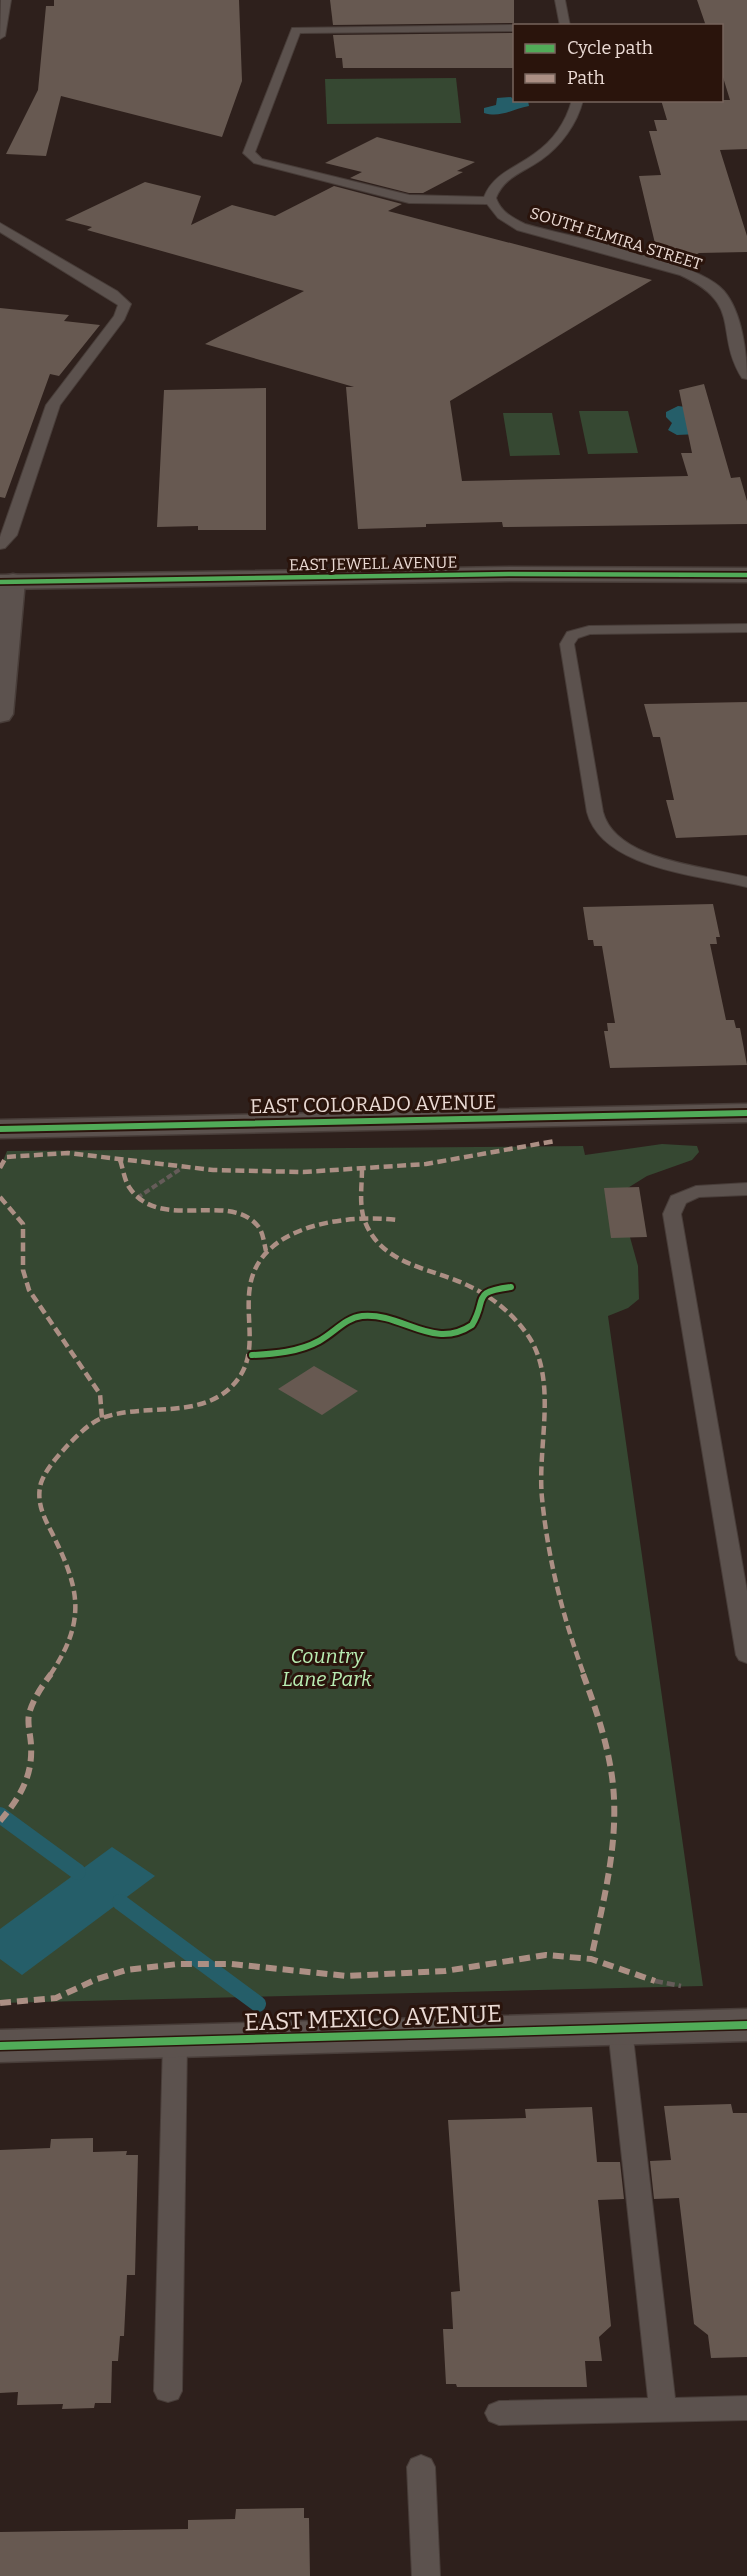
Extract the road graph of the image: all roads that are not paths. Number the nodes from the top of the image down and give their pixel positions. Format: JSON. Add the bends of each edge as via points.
{"nodes":[{"id":1,"x":6,"y":0,"type":"edge"},
{"id":2,"x":560,"y":0,"type":"edge"},
{"id":3,"x":566,"y":24,"type":"edge"},
{"id":4,"x":513,"y":28,"type":"edge"},
{"id":5,"x":0,"y":36,"type":"edge"},
{"id":6,"x":577,"y":102,"type":"edge"},
{"id":7,"x":490,"y":201,"type":"junction"},
{"id":8,"x":0,"y":227,"type":"edge"},
{"id":9,"x":747,"y":375,"type":"edge"},
{"id":10,"x":0,"y":545,"type":"edge"},
{"id":11,"x":747,"y":575,"type":"edge"},
{"id":12,"x":6,"y":582,"type":"edge"},
{"id":13,"x":747,"y":628,"type":"edge"},
{"id":14,"x":0,"y":714,"type":"edge"},
{"id":15,"x":747,"y":882,"type":"edge"},
{"id":16,"x":747,"y":1113,"type":"edge"},
{"id":17,"x":0,"y":1129,"type":"edge"},
{"id":18,"x":747,"y":1189,"type":"edge"},
{"id":19,"x":747,"y":1655,"type":"edge"},
{"id":20,"x":747,"y":2025,"type":"edge"},
{"id":21,"x":620,"y":2029,"type":"junction"},
{"id":22,"x":175,"y":2042,"type":"junction"},
{"id":23,"x":0,"y":2046,"type":"edge"},
{"id":24,"x":168,"y":2391,"type":"dead end"},
{"id":25,"x":747,"y":2408,"type":"edge"},
{"id":26,"x":663,"y":2409,"type":"junction"},
{"id":27,"x":499,"y":2413,"type":"dead end"},
{"id":28,"x":421,"y":2467,"type":"dead end"},
{"id":29,"x":426,"y":2576,"type":"edge"}],
"edges":[{"from":1,"to":5,"type":"lane"},
{"from":2,"to":3,"type":"lane"},
{"from":4,"to":7,"type":"lane","via":[[296,30],[249,153],[258,161],[409,199]]},
{"from":6,"to":7,"type":"lane","via":[[559,136],[537,157],[497,184]]},
{"from":7,"to":9,"type":"lane","name":"SOUTH ELMIRA STREET","via":[[499,214],[521,227],[677,270],[707,283],[721,297]]},
{"from":8,"to":10,"type":"lane","via":[[125,304],[120,317],[52,407],[10,535]]},
{"from":11,"to":12,"type":"street","name":"EAST JEWELL AVENUE","via":[[509,574]]},
{"from":12,"to":14,"type":"street"},
{"from":13,"to":15,"type":"lane","via":[[589,630],[572,635],[567,644],[600,829],[612,841],[634,852]]},
{"from":16,"to":17,"type":"street","name":"EAST COLORADO AVENUE"},
{"from":18,"to":19,"type":"lane","via":[[706,1191],[682,1197],[673,1208],[672,1220]]},
{"from":20,"to":21,"type":"street","name":"EAST MEXICO AVENUE"},
{"from":21,"to":22,"type":"street","name":"EAST MEXICO AVENUE"},
{"from":21,"to":26,"type":"lane"},
{"from":22,"to":23,"type":"street","name":"EAST MEXICO AVENUE"},
{"from":22,"to":24,"type":"lane"},
{"from":25,"to":26,"type":"lane"},
{"from":26,"to":27,"type":"lane"},
{"from":28,"to":29,"type":"lane"}]}
